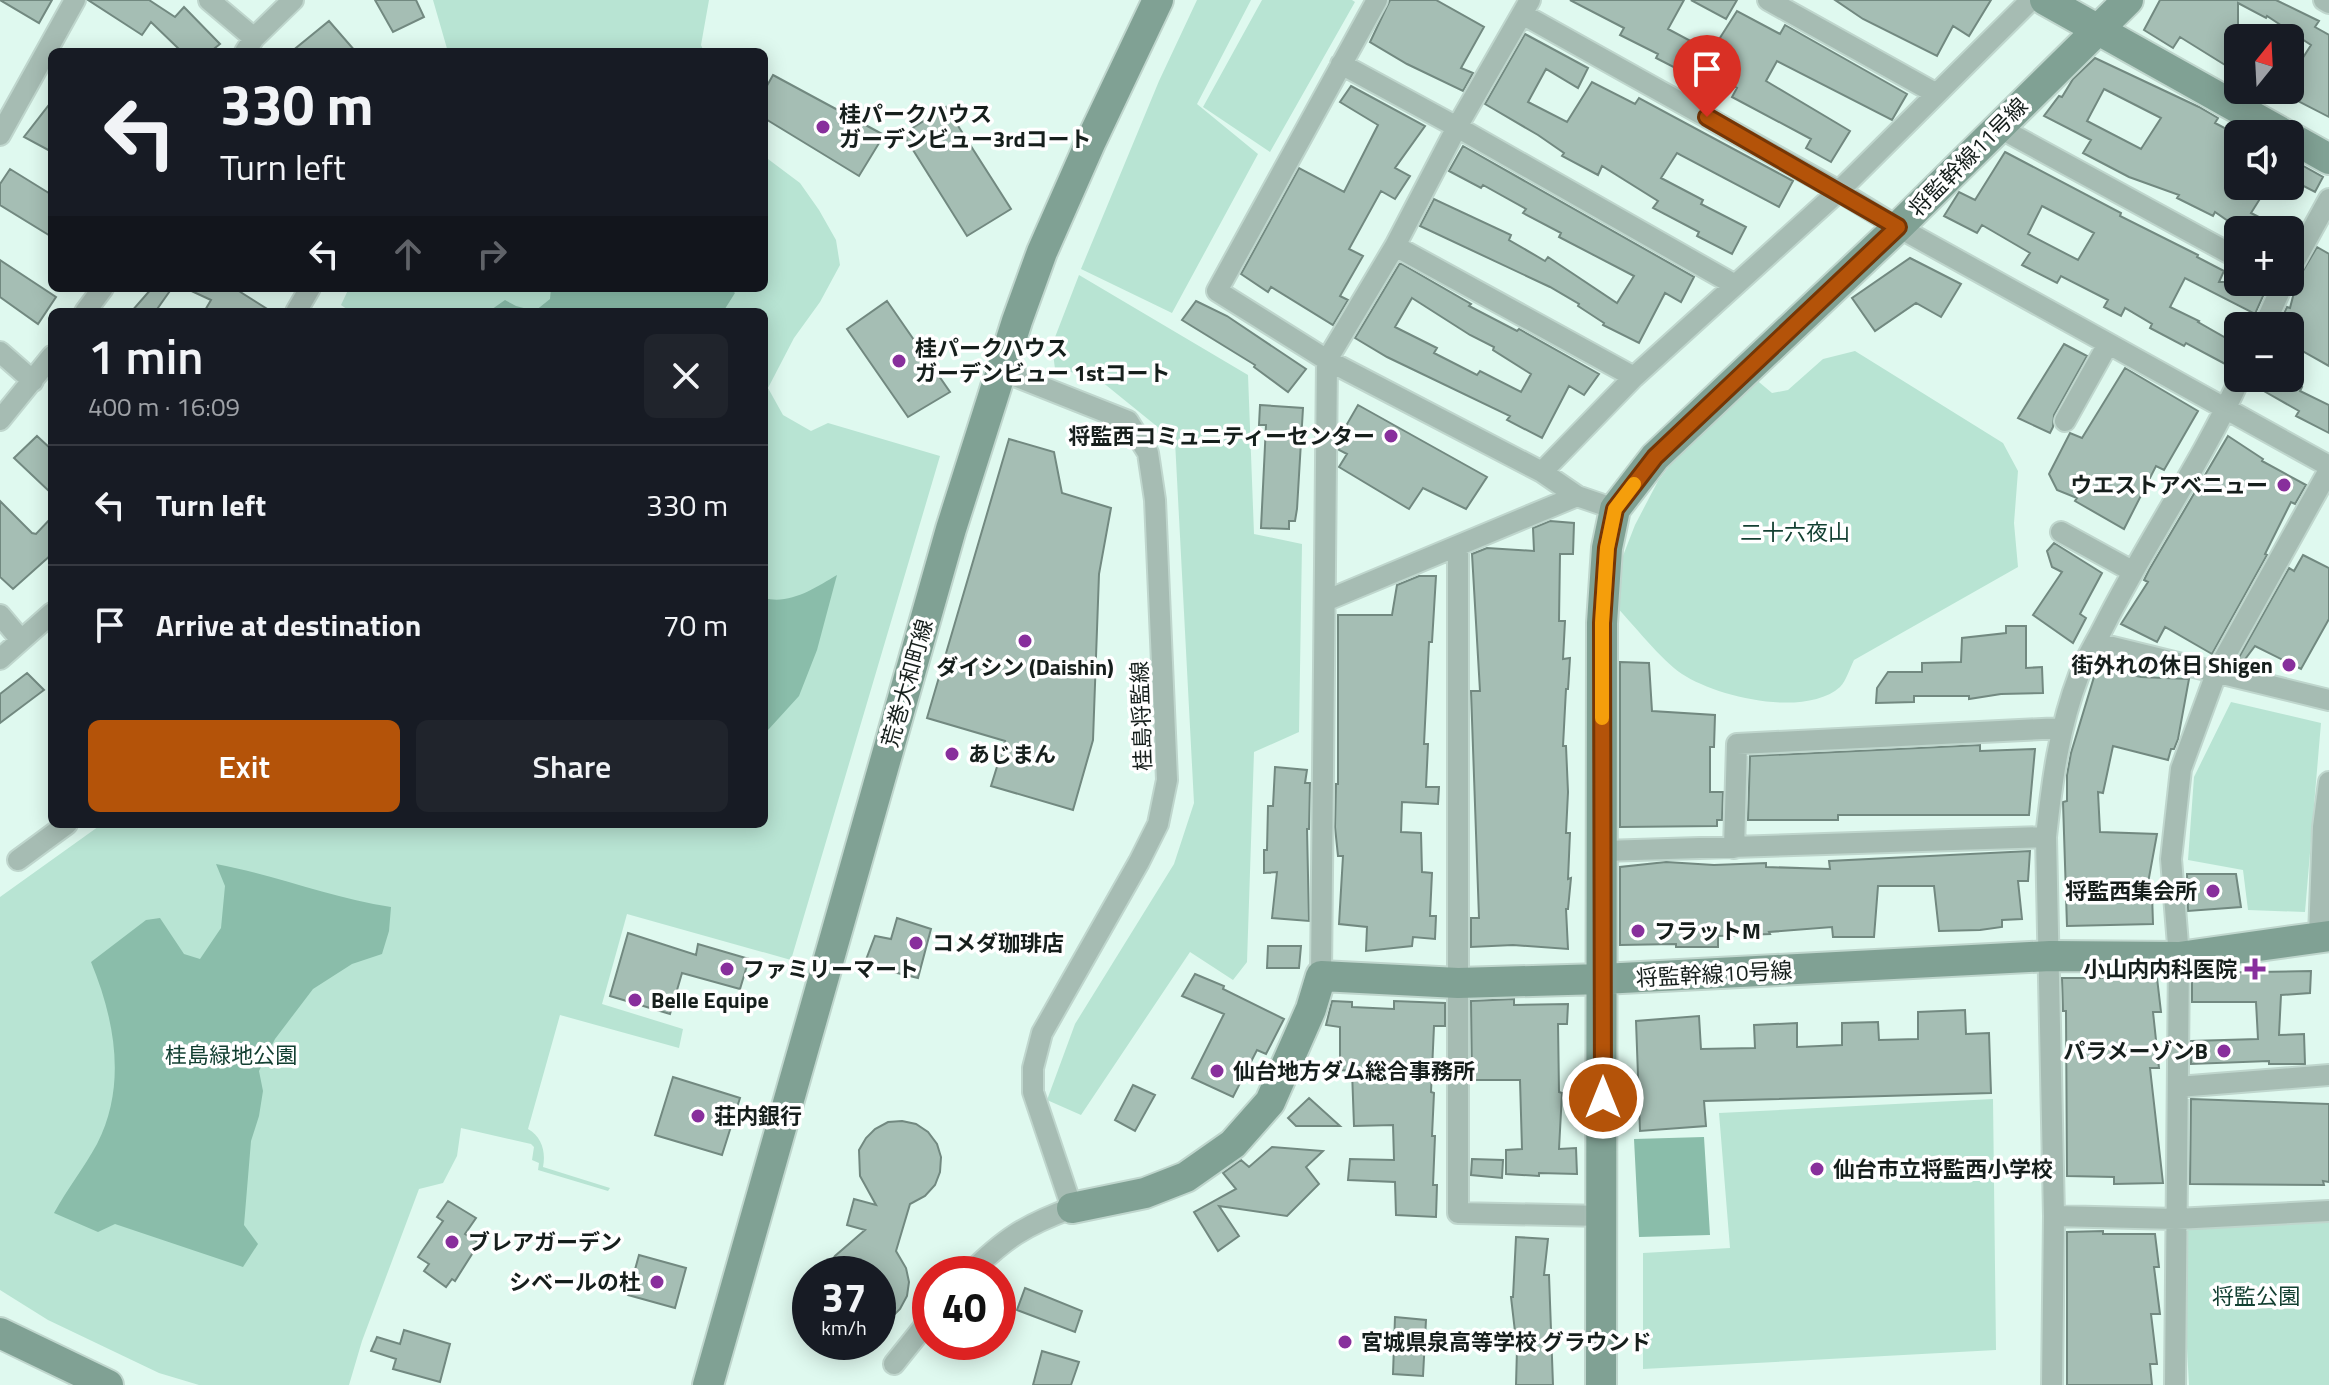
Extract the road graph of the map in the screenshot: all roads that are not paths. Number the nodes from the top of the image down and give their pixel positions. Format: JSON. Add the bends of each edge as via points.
{"nodes":[{"id":1,"x":75,"y":0,"type":"edge"},
{"id":2,"x":209,"y":0,"type":"edge"},
{"id":3,"x":293,"y":0,"type":"edge"},
{"id":4,"x":1158,"y":0,"type":"edge"},
{"id":5,"x":1377,"y":0,"type":"edge"},
{"id":6,"x":1768,"y":0,"type":"edge"},
{"id":7,"x":2031,"y":0,"type":"edge"},
{"id":8,"x":2045,"y":0,"type":"edge"},
{"id":9,"x":2128,"y":0,"type":"edge"},
{"id":10,"x":2324,"y":0,"type":"edge"},
{"id":11,"x":2329,"y":3,"type":"edge"},
{"id":12,"x":1526,"y":7,"type":"edge"},
{"id":13,"x":2097,"y":28,"type":"junction"},
{"id":14,"x":250,"y":45,"type":"edge"},
{"id":15,"x":48,"y":48,"type":"edge"},
{"id":16,"x":48,"y":49,"type":"edge"},
{"id":17,"x":1341,"y":64,"type":"junction"},
{"id":18,"x":1935,"y":93,"type":"junction"},
{"id":19,"x":2259,"y":120,"type":"edge"},
{"id":20,"x":1457,"y":127,"type":"junction"},
{"id":21,"x":1998,"y":127,"type":"junction"},
{"id":22,"x":0,"y":135,"type":"edge"},
{"id":23,"x":2304,"y":145,"type":"edge"},
{"id":24,"x":2329,"y":159,"type":"edge"},
{"id":25,"x":1839,"y":191,"type":"junction"},
{"id":26,"x":2329,"y":199,"type":"edge"},
{"id":27,"x":1898,"y":227,"type":"junction"},
{"id":28,"x":2304,"y":245,"type":"edge"},
{"id":29,"x":1395,"y":246,"type":"junction"},
{"id":30,"x":2224,"y":250,"type":"edge"},
{"id":31,"x":1735,"y":285,"type":"junction"},
{"id":32,"x":2108,"y":344,"type":"junction"},
{"id":33,"x":0,"y":352,"type":"edge"},
{"id":34,"x":1327,"y":360,"type":"junction"},
{"id":35,"x":48,"y":361,"type":"edge"},
{"id":36,"x":1002,"y":371,"type":"junction"},
{"id":37,"x":1634,"y":377,"type":"junction"},
{"id":38,"x":33,"y":381,"type":"junction"},
{"id":39,"x":2234,"y":392,"type":"edge"},
{"id":40,"x":2226,"y":410,"type":"junction"},
{"id":41,"x":0,"y":420,"type":"edge"},
{"id":42,"x":2065,"y":421,"type":"dead end"},
{"id":43,"x":2329,"y":468,"type":"edge"},
{"id":44,"x":1542,"y":472,"type":"junction"},
{"id":45,"x":1577,"y":496,"type":"junction"},
{"id":46,"x":1615,"y":509,"type":"junction"},
{"id":47,"x":2061,"y":532,"type":"dead end"},
{"id":48,"x":1458,"y":547,"type":"junction"},
{"id":49,"x":2132,"y":571,"type":"junction"},
{"id":50,"x":1325,"y":601,"type":"junction"},
{"id":51,"x":0,"y":615,"type":"edge"},
{"id":52,"x":48,"y":616,"type":"edge"},
{"id":53,"x":21,"y":640,"type":"junction"},
{"id":54,"x":2096,"y":643,"type":"junction"},
{"id":55,"x":0,"y":659,"type":"edge"},
{"id":56,"x":2217,"y":671,"type":"junction"},
{"id":57,"x":2329,"y":700,"type":"edge"},
{"id":58,"x":2062,"y":728,"type":"junction"},
{"id":59,"x":2329,"y":782,"type":"edge"},
{"id":60,"x":62,"y":828,"type":"edge"},
{"id":61,"x":2046,"y":837,"type":"junction"},
{"id":62,"x":1734,"y":848,"type":"junction"},
{"id":63,"x":1603,"y":851,"type":"junction"},
{"id":64,"x":18,"y":860,"type":"dead end"},
{"id":65,"x":2324,"y":936,"type":"edge"},
{"id":66,"x":2050,"y":956,"type":"junction"},
{"id":67,"x":2179,"y":957,"type":"junction"},
{"id":68,"x":1321,"y":976,"type":"junction"},
{"id":69,"x":1602,"y":979,"type":"junction"},
{"id":70,"x":1458,"y":983,"type":"junction"},
{"id":71,"x":2329,"y":1075,"type":"edge"},
{"id":72,"x":2178,"y":1087,"type":"junction"},
{"id":73,"x":1072,"y":1208,"type":"junction"},
{"id":74,"x":2329,"y":1211,"type":"edge"},
{"id":75,"x":1603,"y":1216,"type":"junction"},
{"id":76,"x":2054,"y":1216,"type":"junction"},
{"id":77,"x":2176,"y":1219,"type":"junction"},
{"id":78,"x":987,"y":1256,"type":"edge"},
{"id":79,"x":0,"y":1333,"type":"edge"},
{"id":80,"x":912,"y":1342,"type":"edge"},
{"id":81,"x":894,"y":1364,"type":"dead end"},
{"id":82,"x":108,"y":1385,"type":"edge"},
{"id":83,"x":708,"y":1385,"type":"edge"},
{"id":84,"x":1601,"y":1385,"type":"edge"},
{"id":85,"x":2052,"y":1385,"type":"edge"},
{"id":86,"x":2175,"y":1385,"type":"edge"}],
"edges":[{"from":1,"to":15,"type":"street"},
{"from":2,"to":14,"type":"street"},
{"from":3,"to":14,"type":"street"},
{"from":4,"to":36,"type":"street","name":"荒巻大和町線","via":[[1042,252]]},
{"from":5,"to":17,"type":"street"},
{"from":6,"to":18,"type":"street"},
{"from":7,"to":18,"type":"street"},
{"from":8,"to":13,"type":"street"},
{"from":9,"to":13,"type":"street","name":"将監幹線11号線"},
{"from":10,"to":11,"type":"street"},
{"from":12,"to":20,"type":"street"},
{"from":12,"to":25,"type":"street"},
{"from":13,"to":19,"type":"street"},
{"from":13,"to":21,"type":"street","name":"将監幹線11号線"},
{"from":16,"to":22,"type":"street"},
{"from":17,"to":20,"type":"street"},
{"from":17,"to":34,"type":"street","via":[[1217,291]]},
{"from":18,"to":25,"type":"street"},
{"from":20,"to":29,"type":"street"},
{"from":20,"to":31,"type":"street"},
{"from":21,"to":27,"type":"street","name":"将監幹線11号線"},
{"from":21,"to":30,"type":"street"},
{"from":23,"to":24,"type":"street"},
{"from":25,"to":27,"type":"street"},
{"from":25,"to":31,"type":"street"},
{"from":26,"to":28,"type":"street"},
{"from":27,"to":32,"type":"street"},
{"from":27,"to":46,"type":"street","name":"将監幹線11号線","via":[[1655,457]]},
{"from":29,"to":34,"type":"street"},
{"from":29,"to":37,"type":"street"},
{"from":31,"to":37,"type":"street"},
{"from":32,"to":40,"type":"street"},
{"from":32,"to":42,"type":"street"},
{"from":33,"to":38,"type":"street"},
{"from":34,"to":44,"type":"street"},
{"from":34,"to":50,"type":"street"},
{"from":35,"to":38,"type":"street"},
{"from":36,"to":73,"type":"street","name":"桂島将監線","via":[[1128,421],[1148,453],[1155,500],[1167,780],[1158,824],[1042,1033],[1033,1068],[1033,1092]]},
{"from":36,"to":83,"type":"street","name":"荒巻大和町線","via":[[947,544]]},
{"from":37,"to":44,"type":"street"},
{"from":38,"to":41,"type":"street"},
{"from":39,"to":40,"type":"street"},
{"from":40,"to":43,"type":"street"},
{"from":40,"to":49,"type":"street"},
{"from":43,"to":56,"type":"street"},
{"from":44,"to":45,"type":"street"},
{"from":45,"to":46,"type":"street"},
{"from":45,"to":48,"type":"street"},
{"from":46,"to":63,"type":"street","name":"将監幹線11号線","via":[[1602,623]]},
{"from":47,"to":49,"type":"street"},
{"from":48,"to":50,"type":"street"},
{"from":48,"to":70,"type":"street"},
{"from":49,"to":54,"type":"street"},
{"from":50,"to":68,"type":"street"},
{"from":51,"to":53,"type":"street"},
{"from":52,"to":53,"type":"street"},
{"from":53,"to":55,"type":"street"},
{"from":54,"to":56,"type":"street"},
{"from":54,"to":58,"type":"street"},
{"from":56,"to":57,"type":"street"},
{"from":56,"to":67,"type":"street","via":[[2181,769],[2171,859]]},
{"from":58,"to":61,"type":"street"},
{"from":58,"to":62,"type":"street","via":[[1737,744]]},
{"from":59,"to":65,"type":"street","via":[[2323,827]]},
{"from":60,"to":64,"type":"street"},
{"from":61,"to":62,"type":"street"},
{"from":61,"to":66,"type":"street"},
{"from":62,"to":63,"type":"street"},
{"from":63,"to":69,"type":"street","name":"将監幹線11号線"},
{"from":65,"to":67,"type":"street","name":"将監幹線10号線"},
{"from":66,"to":67,"type":"street","name":"将監幹線10号線"},
{"from":66,"to":69,"type":"street","name":"将監幹線10号線"},
{"from":66,"to":76,"type":"street"},
{"from":67,"to":72,"type":"street"},
{"from":68,"to":70,"type":"street","name":"将監幹線10号線"},
{"from":68,"to":73,"type":"street","via":[[1270,1102],[1233,1144],[1186,1177],[1159,1188]]},
{"from":69,"to":70,"type":"street","name":"将監幹線10号線"},
{"from":69,"to":75,"type":"street","name":"将監幹線11号線"},
{"from":70,"to":75,"type":"street","via":[[1458,1213]]},
{"from":71,"to":72,"type":"street"},
{"from":72,"to":77,"type":"street"},
{"from":73,"to":78,"type":"street","via":[[1032,1222]]},
{"from":74,"to":77,"type":"street"},
{"from":75,"to":84,"type":"street","name":"将監幹線11号線"},
{"from":76,"to":77,"type":"street"},
{"from":76,"to":85,"type":"street"},
{"from":77,"to":86,"type":"street"},
{"from":79,"to":82,"type":"street"},
{"from":80,"to":81,"type":"street"}]}
